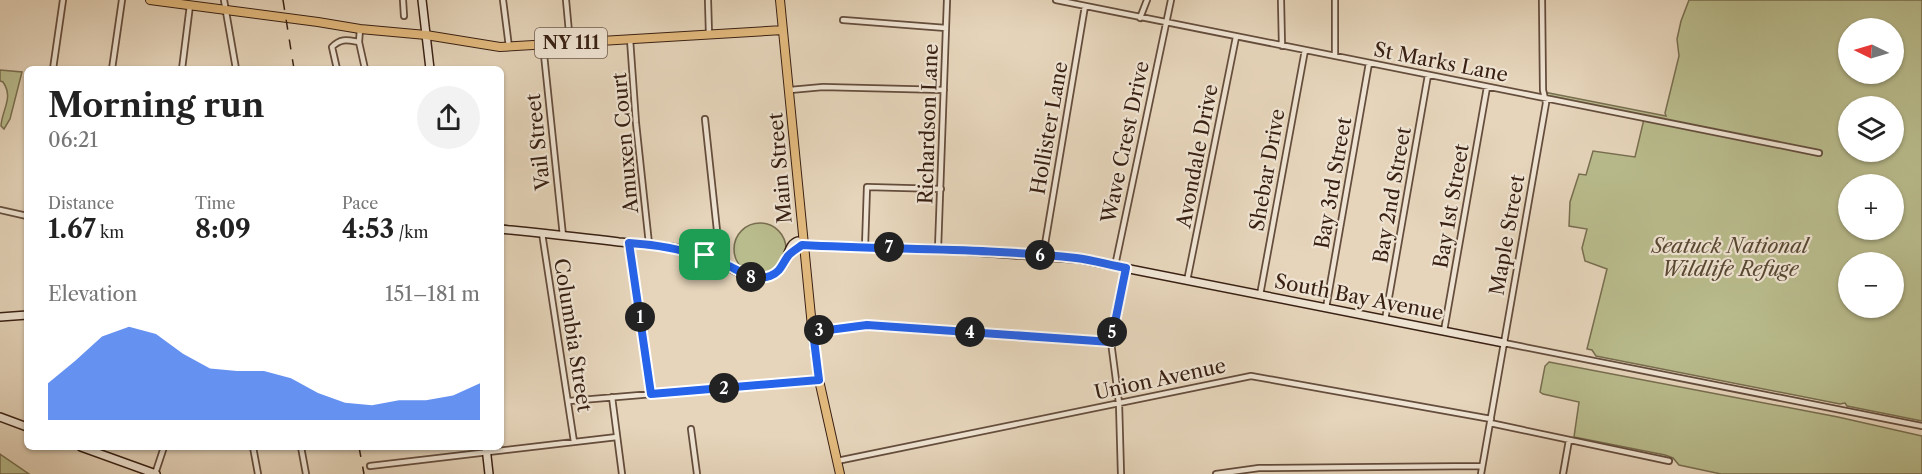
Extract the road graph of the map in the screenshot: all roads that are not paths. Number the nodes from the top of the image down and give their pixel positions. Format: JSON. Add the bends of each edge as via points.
{"nodes":[{"id":1,"x":63,"y":0,"type":"edge"},
{"id":2,"x":122,"y":0,"type":"edge"},
{"id":3,"x":150,"y":0,"type":"edge"},
{"id":4,"x":224,"y":0,"type":"edge"},
{"id":5,"x":403,"y":0,"type":"edge"},
{"id":6,"x":422,"y":0,"type":"edge"},
{"id":7,"x":503,"y":0,"type":"edge"},
{"id":8,"x":566,"y":0,"type":"edge"},
{"id":9,"x":708,"y":0,"type":"edge"},
{"id":10,"x":780,"y":0,"type":"edge"},
{"id":11,"x":947,"y":0,"type":"edge"},
{"id":12,"x":1056,"y":0,"type":"edge"},
{"id":13,"x":1147,"y":0,"type":"edge"},
{"id":14,"x":1171,"y":0,"type":"edge"},
{"id":15,"x":1281,"y":0,"type":"edge"},
{"id":16,"x":1335,"y":0,"type":"edge"},
{"id":17,"x":1542,"y":0,"type":"edge"},
{"id":18,"x":190,"y":5,"type":"junction"},
{"id":19,"x":1085,"y":6,"type":"junction"},
{"id":20,"x":225,"y":9,"type":"junction"},
{"id":21,"x":404,"y":16,"type":"dead end"},
{"id":22,"x":1140,"y":18,"type":"junction"},
{"id":23,"x":843,"y":20,"type":"dead end"},
{"id":24,"x":1166,"y":23,"type":"junction"},
{"id":25,"x":946,"y":28,"type":"junction"},
{"id":26,"x":356,"y":29,"type":"junction"},
{"id":27,"x":783,"y":30,"type":"junction"},
{"id":28,"x":709,"y":34,"type":"junction"},
{"id":29,"x":426,"y":35,"type":"junction"},
{"id":30,"x":1236,"y":37,"type":"junction"},
{"id":31,"x":630,"y":39,"type":"junction"},
{"id":32,"x":350,"y":41,"type":"junction"},
{"id":33,"x":359,"y":42,"type":"junction"},
{"id":34,"x":570,"y":43,"type":"junction"},
{"id":35,"x":543,"y":45,"type":"junction"},
{"id":36,"x":1282,"y":46,"type":"junction"},
{"id":37,"x":509,"y":47,"type":"junction"},
{"id":38,"x":1305,"y":50,"type":"junction"},
{"id":39,"x":1335,"y":57,"type":"junction"},
{"id":40,"x":1369,"y":63,"type":"junction"},
{"id":41,"x":54,"y":66,"type":"edge"},
{"id":42,"x":112,"y":66,"type":"edge"},
{"id":43,"x":182,"y":66,"type":"edge"},
{"id":44,"x":235,"y":66,"type":"edge"},
{"id":45,"x":336,"y":66,"type":"edge"},
{"id":46,"x":364,"y":66,"type":"edge"},
{"id":47,"x":430,"y":66,"type":"edge"},
{"id":48,"x":1428,"y":75,"type":"junction"},
{"id":49,"x":1487,"y":87,"type":"junction"},
{"id":50,"x":790,"y":90,"type":"junction"},
{"id":51,"x":944,"y":90,"type":"junction"},
{"id":52,"x":1545,"y":98,"type":"junction"},
{"id":53,"x":705,"y":119,"type":"dead end"},
{"id":54,"x":1819,"y":153,"type":"dead end"},
{"id":55,"x":941,"y":189,"type":"junction"},
{"id":56,"x":0,"y":210,"type":"edge"},
{"id":57,"x":24,"y":215,"type":"edge"},
{"id":58,"x":504,"y":229,"type":"edge"},
{"id":59,"x":542,"y":233,"type":"junction"},
{"id":60,"x":563,"y":236,"type":"junction"},
{"id":61,"x":629,"y":243,"type":"junction"},
{"id":62,"x":650,"y":244,"type":"junction"},
{"id":63,"x":803,"y":245,"type":"junction"},
{"id":64,"x":865,"y":247,"type":"junction"},
{"id":65,"x":938,"y":249,"type":"junction"},
{"id":66,"x":705,"y":255,"type":"junction"},
{"id":67,"x":1043,"y":255,"type":"junction"},
{"id":68,"x":1115,"y":266,"type":"junction"},
{"id":69,"x":1126,"y":268,"type":"junction"},
{"id":70,"x":1187,"y":281,"type":"junction"},
{"id":71,"x":1260,"y":295,"type":"junction"},
{"id":72,"x":1326,"y":308,"type":"junction"},
{"id":73,"x":24,"y":315,"type":"edge"},
{"id":74,"x":0,"y":317,"type":"edge"},
{"id":75,"x":1385,"y":320,"type":"junction"},
{"id":76,"x":1444,"y":331,"type":"junction"},
{"id":77,"x":813,"y":332,"type":"junction"},
{"id":78,"x":1111,"y":342,"type":"junction"},
{"id":79,"x":1504,"y":343,"type":"junction"},
{"id":80,"x":819,"y":380,"type":"junction"},
{"id":81,"x":651,"y":394,"type":"junction"},
{"id":82,"x":612,"y":397,"type":"junction"},
{"id":83,"x":569,"y":401,"type":"junction"},
{"id":84,"x":1119,"y":403,"type":"junction"},
{"id":85,"x":0,"y":417,"type":"edge"},
{"id":86,"x":1491,"y":421,"type":"junction"},
{"id":87,"x":24,"y":426,"type":"edge"},
{"id":88,"x":1922,"y":426,"type":"edge"},
{"id":89,"x":691,"y":429,"type":"dead end"},
{"id":90,"x":617,"y":437,"type":"junction"},
{"id":91,"x":1569,"y":440,"type":"junction"},
{"id":92,"x":574,"y":442,"type":"junction"},
{"id":93,"x":504,"y":448,"type":"edge"},
{"id":94,"x":89,"y":450,"type":"edge"},
{"id":95,"x":163,"y":450,"type":"edge"},
{"id":96,"x":254,"y":450,"type":"edge"},
{"id":97,"x":302,"y":450,"type":"edge"},
{"id":98,"x":487,"y":450,"type":"edge"},
{"id":99,"x":837,"y":461,"type":"junction"},
{"id":100,"x":1669,"y":461,"type":"dead end"},
{"id":101,"x":370,"y":466,"type":"dead end"},
{"id":102,"x":1482,"y":466,"type":"junction"},
{"id":103,"x":1304,"y":471,"type":"edge"},
{"id":104,"x":155,"y":474,"type":"edge"},
{"id":105,"x":258,"y":474,"type":"edge"},
{"id":106,"x":306,"y":474,"type":"edge"},
{"id":107,"x":489,"y":474,"type":"edge"},
{"id":108,"x":622,"y":474,"type":"edge"},
{"id":109,"x":697,"y":474,"type":"edge"},
{"id":110,"x":840,"y":474,"type":"edge"},
{"id":111,"x":1121,"y":474,"type":"edge"},
{"id":112,"x":1216,"y":474,"type":"edge"},
{"id":113,"x":1481,"y":474,"type":"edge"},
{"id":114,"x":1563,"y":474,"type":"edge"}],
"edges":[{"from":1,"to":41,"type":"street"},
{"from":2,"to":42,"type":"street"},
{"from":3,"to":18,"type":"main road","number":"NY 111"},
{"from":4,"to":20,"type":"street"},
{"from":5,"to":21,"type":"street"},
{"from":6,"to":29,"type":"street"},
{"from":7,"to":37,"type":"street"},
{"from":8,"to":34,"type":"street"},
{"from":9,"to":28,"type":"street"},
{"from":10,"to":27,"type":"main road","name":"Main Street"},
{"from":11,"to":25,"type":"street","name":"Richardson Lane"},
{"from":12,"to":19,"type":"street","name":"St Marks Lane"},
{"from":13,"to":22,"type":"street"},
{"from":14,"to":24,"type":"street","name":"Wave Crest Drive"},
{"from":15,"to":36,"type":"street"},
{"from":16,"to":39,"type":"street"},
{"from":17,"to":52,"type":"street","name":"Maple Street"},
{"from":18,"to":20,"type":"main road","number":"NY 111"},
{"from":18,"to":43,"type":"street"},
{"from":19,"to":22,"type":"street","name":"St Marks Lane"},
{"from":19,"to":67,"type":"street","name":"Hollister Lane"},
{"from":20,"to":26,"type":"main road","number":"NY 111"},
{"from":20,"to":44,"type":"street"},
{"from":22,"to":24,"type":"street","name":"St Marks Lane"},
{"from":23,"to":25,"type":"street"},
{"from":24,"to":30,"type":"street","name":"St Marks Lane"},
{"from":24,"to":68,"type":"street","name":"Wave Crest Drive"},
{"from":25,"to":51,"type":"street","name":"Richardson Lane"},
{"from":26,"to":29,"type":"main road","number":"NY 111"},
{"from":26,"to":32,"type":"street"},
{"from":26,"to":33,"type":"street"},
{"from":27,"to":28,"type":"main road","number":"NY 111"},
{"from":27,"to":50,"type":"main road","name":"Main Street"},
{"from":28,"to":31,"type":"main road","number":"NY 111"},
{"from":29,"to":37,"type":"main road","number":"NY 111"},
{"from":29,"to":47,"type":"street"},
{"from":30,"to":36,"type":"street","name":"St Marks Lane"},
{"from":30,"to":70,"type":"street","name":"Avondale Drive"},
{"from":31,"to":34,"type":"main road","number":"NY 111"},
{"from":31,"to":62,"type":"street","name":"Amuxen Court"},
{"from":32,"to":33,"type":"street"},
{"from":32,"to":45,"type":"street","via":[[338,41],[332,47]]},
{"from":33,"to":46,"type":"street"},
{"from":34,"to":35,"type":"main road","number":"NY 111"},
{"from":35,"to":37,"type":"main road","number":"NY 111"},
{"from":35,"to":60,"type":"street","name":"Vail Street"},
{"from":36,"to":38,"type":"street","name":"St Marks Lane"},
{"from":38,"to":39,"type":"street","name":"St Marks Lane"},
{"from":38,"to":71,"type":"street","name":"Shebar Drive"},
{"from":39,"to":40,"type":"street","name":"St Marks Lane"},
{"from":40,"to":48,"type":"street","name":"St Marks Lane"},
{"from":40,"to":72,"type":"street","name":"Bay 3rd Street"},
{"from":48,"to":49,"type":"street","name":"St Marks Lane"},
{"from":48,"to":75,"type":"street","name":"Bay 2nd Street"},
{"from":49,"to":52,"type":"street","name":"St Marks Lane"},
{"from":49,"to":76,"type":"street","name":"Bay 1st Street"},
{"from":50,"to":51,"type":"street"},
{"from":50,"to":63,"type":"main road","name":"Main Street"},
{"from":51,"to":55,"type":"street","name":"Richardson Lane"},
{"from":52,"to":54,"type":"street","name":"St Marks Lane"},
{"from":52,"to":79,"type":"street","name":"Maple Street"},
{"from":53,"to":66,"type":"street","via":[[718,240],[717,247]]},
{"from":55,"to":64,"type":"street","via":[[867,187]]},
{"from":55,"to":65,"type":"street","name":"Richardson Lane"},
{"from":56,"to":57,"type":"street"},
{"from":58,"to":59,"type":"street"},
{"from":59,"to":60,"type":"street"},
{"from":59,"to":83,"type":"street","name":"Columbia Street"},
{"from":60,"to":61,"type":"street"},
{"from":61,"to":62,"type":"street"},
{"from":61,"to":81,"type":"street"},
{"from":62,"to":66,"type":"street"},
{"from":63,"to":64,"type":"street","name":"South Bay Avenue"},
{"from":63,"to":66,"type":"street","via":[[773,275],[760,278]]},
{"from":63,"to":77,"type":"main road","name":"Main Street"},
{"from":64,"to":65,"type":"street","name":"South Bay Avenue"},
{"from":65,"to":67,"type":"street","name":"South Bay Avenue"},
{"from":67,"to":68,"type":"street","name":"South Bay Avenue"},
{"from":68,"to":69,"type":"street","name":"South Bay Avenue"},
{"from":69,"to":70,"type":"street","name":"South Bay Avenue"},
{"from":69,"to":78,"type":"street"},
{"from":70,"to":71,"type":"street","name":"South Bay Avenue"},
{"from":71,"to":72,"type":"street","name":"South Bay Avenue"},
{"from":72,"to":75,"type":"street","name":"South Bay Avenue"},
{"from":73,"to":74,"type":"street"},
{"from":75,"to":76,"type":"street","name":"South Bay Avenue"},
{"from":76,"to":79,"type":"street","name":"South Bay Avenue"},
{"from":77,"to":78,"type":"street","via":[[867,325]]},
{"from":77,"to":80,"type":"main road","name":"Main Street"},
{"from":78,"to":84,"type":"street"},
{"from":79,"to":86,"type":"street","name":"Maple Street"},
{"from":79,"to":88,"type":"street","name":"South Bay Avenue"},
{"from":80,"to":81,"type":"street"},
{"from":80,"to":99,"type":"main road","name":"Main Street"},
{"from":81,"to":82,"type":"street"},
{"from":82,"to":83,"type":"street"},
{"from":82,"to":90,"type":"street"},
{"from":83,"to":92,"type":"street","name":"Columbia Street"},
{"from":84,"to":86,"type":"street","name":"Union Avenue","via":[[1251,376]]},
{"from":84,"to":99,"type":"street","name":"Union Avenue"},
{"from":84,"to":111,"type":"street"},
{"from":85,"to":87,"type":"street"},
{"from":86,"to":91,"type":"street","name":"Union Avenue"},
{"from":86,"to":102,"type":"street","name":"Maple Street"},
{"from":89,"to":109,"type":"street"},
{"from":90,"to":92,"type":"street"},
{"from":90,"to":108,"type":"street"},
{"from":91,"to":100,"type":"street","name":"Union Avenue"},
{"from":91,"to":114,"type":"street"},
{"from":92,"to":93,"type":"street"},
{"from":94,"to":104,"type":"street"},
{"from":95,"to":104,"type":"street"},
{"from":96,"to":105,"type":"street"},
{"from":97,"to":106,"type":"street"},
{"from":98,"to":101,"type":"street"},
{"from":98,"to":107,"type":"street"},
{"from":99,"to":110,"type":"main road","name":"Main Street"},
{"from":102,"to":103,"type":"street"},
{"from":102,"to":113,"type":"street","name":"Maple Street"},
{"from":103,"to":112,"type":"street","via":[[1259,468]]}]}
